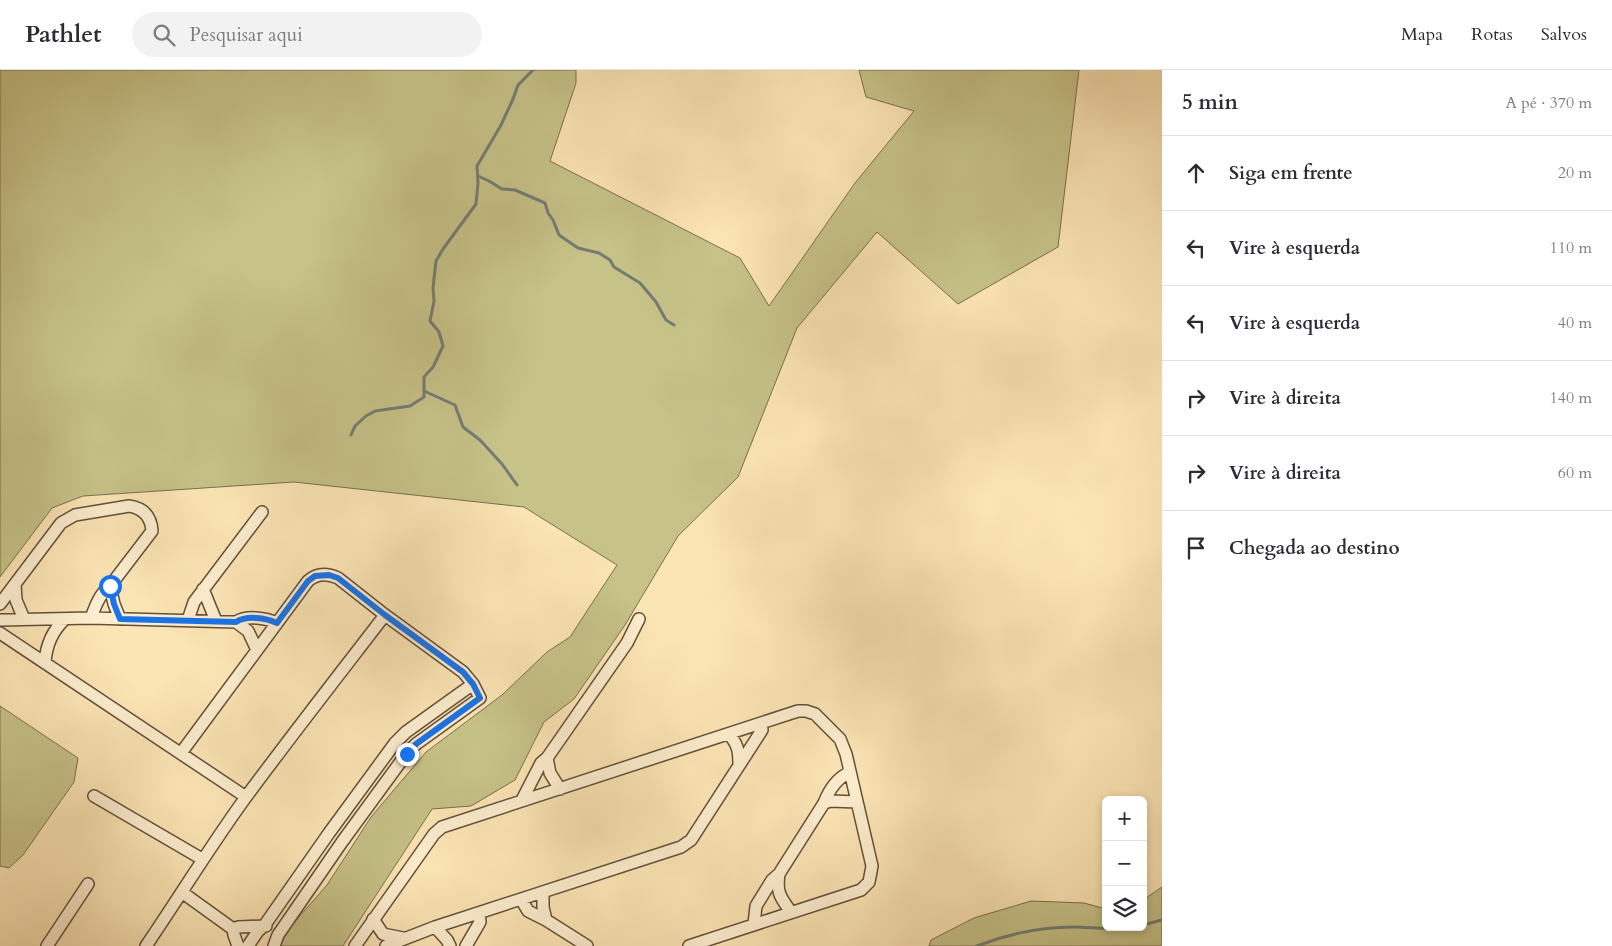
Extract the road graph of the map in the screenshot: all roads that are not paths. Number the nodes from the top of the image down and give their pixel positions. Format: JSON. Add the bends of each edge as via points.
{"nodes":[{"id":1,"x":262,"y":512,"type":"dead end"},
{"id":2,"x":15,"y":584,"type":"junction"},
{"id":3,"x":110,"y":586,"type":"junction"},
{"id":4,"x":203,"y":590,"type":"junction"},
{"id":5,"x":0,"y":604,"type":"edge"},
{"id":6,"x":385,"y":615,"type":"junction"},
{"id":7,"x":65,"y":618,"type":"junction"},
{"id":8,"x":91,"y":618,"type":"junction"},
{"id":9,"x":24,"y":619,"type":"junction"},
{"id":10,"x":120,"y":619,"type":"junction"},
{"id":11,"x":639,"y":619,"type":"dead end"},
{"id":12,"x":0,"y":620,"type":"edge"},
{"id":13,"x":188,"y":620,"type":"junction"},
{"id":14,"x":216,"y":621,"type":"junction"},
{"id":15,"x":236,"y":622,"type":"junction"},
{"id":16,"x":277,"y":623,"type":"junction"},
{"id":17,"x":0,"y":633,"type":"edge"},
{"id":18,"x":257,"y":650,"type":"junction"},
{"id":19,"x":45,"y":663,"type":"junction"},
{"id":20,"x":473,"y":684,"type":"junction"},
{"id":21,"x":761,"y":723,"type":"junction"},
{"id":22,"x":728,"y":734,"type":"junction"},
{"id":23,"x":181,"y":753,"type":"junction"},
{"id":24,"x":547,"y":758,"type":"junction"},
{"id":25,"x":739,"y":765,"type":"junction"},
{"id":26,"x":850,"y":772,"type":"junction"},
{"id":27,"x":560,"y":789,"type":"junction"},
{"id":28,"x":94,"y":796,"type":"dead end"},
{"id":29,"x":246,"y":797,"type":"junction"},
{"id":30,"x":522,"y":800,"type":"junction"},
{"id":31,"x":857,"y":802,"type":"junction"},
{"id":32,"x":824,"y":803,"type":"junction"},
{"id":33,"x":202,"y":859,"type":"junction"},
{"id":34,"x":779,"y":874,"type":"junction"},
{"id":35,"x":88,"y":884,"type":"dead end"},
{"id":36,"x":183,"y":892,"type":"junction"},
{"id":37,"x":543,"y":892,"type":"junction"},
{"id":38,"x":521,"y":899,"type":"junction"},
{"id":39,"x":791,"y":912,"type":"junction"},
{"id":40,"x":479,"y":913,"type":"junction"},
{"id":41,"x":373,"y":919,"type":"junction"},
{"id":42,"x":546,"y":920,"type":"junction"},
{"id":43,"x":754,"y":924,"type":"junction"},
{"id":44,"x":264,"y":926,"type":"junction"},
{"id":45,"x":436,"y":927,"type":"junction"},
{"id":46,"x":233,"y":928,"type":"junction"},
{"id":47,"x":403,"y":938,"type":"junction"},
{"id":48,"x":277,"y":942,"type":"edge"},
{"id":49,"x":47,"y":946,"type":"edge"},
{"id":50,"x":146,"y":946,"type":"edge"},
{"id":51,"x":238,"y":946,"type":"edge"},
{"id":52,"x":248,"y":946,"type":"edge"},
{"id":53,"x":354,"y":946,"type":"edge"},
{"id":54,"x":386,"y":946,"type":"edge"},
{"id":55,"x":450,"y":946,"type":"edge"},
{"id":56,"x":466,"y":946,"type":"edge"},
{"id":57,"x":586,"y":946,"type":"edge"},
{"id":58,"x":689,"y":946,"type":"edge"}],
"edges":[{"from":1,"to":4,"type":"street"},
{"from":2,"to":3,"type":"street","via":[[65,520],[75,515],[137,507],[149,518],[152,531]]},
{"from":2,"to":5,"type":"street"},
{"from":2,"to":9,"type":"street","via":[[18,606]]},
{"from":3,"to":8,"type":"street"},
{"from":3,"to":10,"type":"street"},
{"from":4,"to":13,"type":"street","via":[[194,602]]},
{"from":4,"to":14,"type":"street"},
{"from":6,"to":16,"type":"street","via":[[338,578],[324,574],[308,581]]},
{"from":6,"to":20,"type":"street","via":[[463,672]]},
{"from":6,"to":29,"type":"street"},
{"from":7,"to":8,"type":"street"},
{"from":7,"to":9,"type":"street"},
{"from":7,"to":19,"type":"street","via":[[50,638]]},
{"from":8,"to":10,"type":"street"},
{"from":9,"to":12,"type":"street"},
{"from":10,"to":13,"type":"street"},
{"from":11,"to":24,"type":"street","via":[[627,643]]},
{"from":13,"to":14,"type":"street"},
{"from":14,"to":15,"type":"street"},
{"from":15,"to":16,"type":"street","via":[[241,619],[268,619]]},
{"from":15,"to":18,"type":"street","via":[[248,631]]},
{"from":16,"to":18,"type":"street"},
{"from":17,"to":19,"type":"street"},
{"from":18,"to":23,"type":"street"},
{"from":19,"to":23,"type":"street"},
{"from":20,"to":44,"type":"street","via":[[395,743]]},
{"from":20,"to":48,"type":"street","via":[[480,698],[407,754],[342,842]]},
{"from":21,"to":22,"type":"street"},
{"from":21,"to":25,"type":"street","via":[[762,730]]},
{"from":21,"to":26,"type":"street","via":[[798,711],[815,714],[840,739]]},
{"from":22,"to":25,"type":"street","via":[[738,748]]},
{"from":22,"to":27,"type":"street"},
{"from":23,"to":29,"type":"street"},
{"from":24,"to":27,"type":"street","via":[[550,772]]},
{"from":24,"to":30,"type":"street","via":[[540,763]]},
{"from":25,"to":37,"type":"street","via":[[691,840],[681,847]]},
{"from":26,"to":31,"type":"street"},
{"from":26,"to":32,"type":"street","via":[[841,776]]},
{"from":27,"to":30,"type":"street"},
{"from":28,"to":33,"type":"street"},
{"from":29,"to":33,"type":"street"},
{"from":30,"to":41,"type":"street","via":[[442,827]]},
{"from":31,"to":32,"type":"street"},
{"from":31,"to":39,"type":"street","via":[[872,866],[869,882],[861,890]]},
{"from":32,"to":34,"type":"street"},
{"from":33,"to":36,"type":"street"},
{"from":34,"to":39,"type":"street","via":[[779,896]]},
{"from":34,"to":43,"type":"street","via":[[756,906]]},
{"from":35,"to":49,"type":"street"},
{"from":36,"to":46,"type":"street"},
{"from":36,"to":50,"type":"street"},
{"from":37,"to":38,"type":"street"},
{"from":37,"to":42,"type":"street"},
{"from":38,"to":40,"type":"street"},
{"from":38,"to":42,"type":"street","via":[[528,911]]},
{"from":39,"to":43,"type":"street"},
{"from":40,"to":45,"type":"street"},
{"from":40,"to":56,"type":"street","via":[[480,922]]},
{"from":41,"to":47,"type":"street","via":[[383,934]]},
{"from":41,"to":53,"type":"street"},
{"from":42,"to":57,"type":"street"},
{"from":43,"to":58,"type":"street"},
{"from":44,"to":46,"type":"street"},
{"from":44,"to":48,"type":"street","via":[[273,930]]},
{"from":44,"to":52,"type":"street"},
{"from":45,"to":47,"type":"street"},
{"from":45,"to":55,"type":"street"},
{"from":46,"to":51,"type":"street"},
{"from":47,"to":54,"type":"street"}]}
